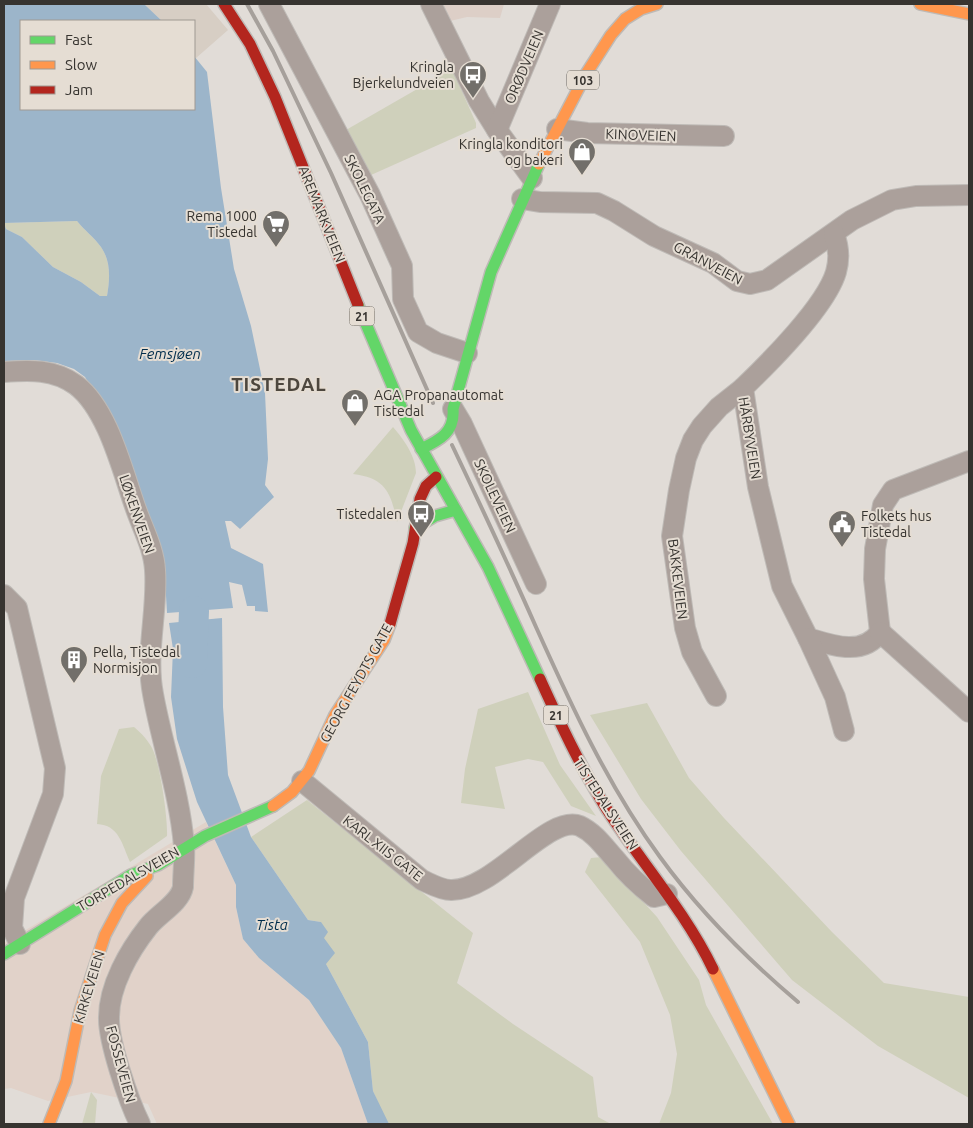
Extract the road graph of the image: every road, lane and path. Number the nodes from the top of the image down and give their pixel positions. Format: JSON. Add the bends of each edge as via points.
{"nodes":[{"id":1,"x":224,"y":4,"type":"edge"},
{"id":2,"x":269,"y":4,"type":"edge"},
{"id":3,"x":431,"y":4,"type":"edge"},
{"id":4,"x":550,"y":4,"type":"edge"},
{"id":5,"x":657,"y":4,"type":"edge"},
{"id":6,"x":920,"y":4,"type":"edge"},
{"id":7,"x":969,"y":14,"type":"edge"},
{"id":8,"x":557,"y":129,"type":"junction"},
{"id":9,"x":496,"y":130,"type":"junction"},
{"id":10,"x":724,"y":136,"type":"dead end"},
{"id":11,"x":532,"y":178,"type":"junction"},
{"id":12,"x":522,"y":199,"type":"junction"},
{"id":13,"x":967,"y":199,"type":"edge"},
{"id":14,"x":834,"y":234,"type":"junction"},
{"id":15,"x":467,"y":353,"type":"junction"},
{"id":16,"x":4,"y":372,"type":"edge"},
{"id":17,"x":743,"y":388,"type":"junction"},
{"id":18,"x":448,"y":412,"type":"junction"},
{"id":19,"x":423,"y":426,"type":"dead end"},
{"id":20,"x":411,"y":430,"type":"junction"},
{"id":21,"x":421,"y":449,"type":"junction"},
{"id":22,"x":969,"y":461,"type":"edge"},
{"id":23,"x":436,"y":477,"type":"junction"},
{"id":24,"x":456,"y":510,"type":"junction"},
{"id":25,"x":415,"y":528,"type":"junction"},
{"id":26,"x":536,"y":584,"type":"dead end"},
{"id":27,"x":4,"y":595,"type":"edge"},
{"id":28,"x":880,"y":632,"type":"junction"},
{"id":29,"x":808,"y":638,"type":"junction"},
{"id":30,"x":716,"y":696,"type":"dead end"},
{"id":31,"x":969,"y":712,"type":"edge"},
{"id":32,"x":844,"y":731,"type":"dead end"},
{"id":33,"x":302,"y":781,"type":"junction"},
{"id":34,"x":257,"y":813,"type":"joint"},
{"id":35,"x":184,"y":847,"type":"junction"},
{"id":36,"x":158,"y":865,"type":"junction"},
{"id":37,"x":667,"y":894,"type":"junction"},
{"id":38,"x":12,"y":949,"type":"edge"},
{"id":39,"x":48,"y":1124,"type":"edge"},
{"id":40,"x":140,"y":1124,"type":"edge"},
{"id":41,"x":789,"y":1124,"type":"edge"}],
"edges":[{"from":1,"to":20,"type":"main road","name":"AREMARKVEIEN","number":"21","via":[[250,44],[275,97]]},
{"from":2,"to":15,"type":"street","name":"SKOLEGATA","via":[[374,204],[402,266],[403,300],[418,332],[437,343]]},
{"from":3,"to":9,"type":"street"},
{"from":4,"to":9,"type":"street","name":"ORØDVEIEN"},
{"from":5,"to":8,"type":"main road","number":"103","via":[[625,19],[611,34]]},
{"from":6,"to":7,"type":"main road"},
{"from":8,"to":10,"type":"street","name":"KINOVEIEN","via":[[587,133]]},
{"from":8,"to":11,"type":"main road","number":"103"},
{"from":9,"to":11,"type":"street"},
{"from":11,"to":12,"type":"main road","number":"103"},
{"from":12,"to":14,"type":"street","name":"GRANVEIEN","via":[[597,203],[654,236],[706,259],[737,281],[750,284],[767,280]]},
{"from":12,"to":15,"type":"main road","number":"103","via":[[491,272]]},
{"from":13,"to":14,"type":"street","name":"GRANVEIEN","via":[[916,196],[892,200],[852,220]]},
{"from":14,"to":17,"type":"street","name":"HÅRBYVEIEN","via":[[839,256],[827,291],[786,344]]},
{"from":15,"to":18,"type":"main road","number":"103"},
{"from":16,"to":35,"type":"street","name":"LØKENVEIEN","via":[[44,371],[76,385],[91,399],[100,415],[124,473],[149,542],[155,569],[152,694],[165,742]]},
{"from":17,"to":29,"type":"street","name":"HÅRBYVEIEN","via":[[758,487],[782,586]]},
{"from":17,"to":30,"type":"street","name":"BAKKEVEIEN","via":[[719,407],[693,440],[681,482],[672,536],[685,628],[692,652]]},
{"from":18,"to":21,"type":"main road","number":"103","via":[[454,420],[450,429],[439,440]]},
{"from":18,"to":26,"type":"street","name":"SKOLEVEIEN","via":[[462,424]]},
{"from":19,"to":20,"type":"main road"},
{"from":20,"to":21,"type":"main road","number":"21"},
{"from":21,"to":23,"type":"main road","number":"21"},
{"from":22,"to":28,"type":"street","via":[[893,490],[883,505],[874,564]]},
{"from":23,"to":24,"type":"main road","name":"TISTEDALSVEIEN","number":"21"},
{"from":23,"to":25,"type":"main road","name":"GEORG FEYDTS GATE","via":[[420,498]]},
{"from":24,"to":25,"type":"main road","via":[[435,516]]},
{"from":24,"to":37,"type":"main road","name":"TISTEDALSVEIEN","number":"21","via":[[488,567],[579,762],[607,809]]},
{"from":25,"to":33,"type":"main road","name":"GEORG FEYDTS GATE","via":[[396,609],[384,640],[338,709]]},
{"from":27,"to":38,"type":"street","via":[[17,608],[55,768],[53,794],[14,898]]},
{"from":28,"to":29,"type":"street","via":[[866,644],[849,648]]},
{"from":28,"to":31,"type":"street"},
{"from":29,"to":32,"type":"street","name":"HÅRBYVEIEN","via":[[839,707]]},
{"from":33,"to":34,"type":"main road","name":"GEORG FEYDTS GATE","via":[[277,804]]},
{"from":33,"to":37,"type":"street","name":"KARL XIIS GATE","via":[[422,880],[441,889],[463,889],[482,882],[546,834],[566,825],[579,826],[591,834],[654,897]]},
{"from":34,"to":35,"type":"main road","name":"TORPEDALSVEIEN"},
{"from":35,"to":36,"type":"main road","name":"TORPEDALSVEIEN"},
{"from":35,"to":40,"type":"street","name":"FOSSEVEIEN","via":[[182,891],[139,938],[120,976],[110,1008],[110,1028],[117,1058]]},
{"from":36,"to":38,"type":"main road","name":"TORPEDALSVEIEN","via":[[131,875]]},
{"from":36,"to":39,"type":"main road","name":"KIRKEVEIEN","via":[[122,903],[105,936],[80,1011],[66,1081]]},
{"from":37,"to":41,"type":"main road","name":"TISTEDALSVEIEN","number":"21","via":[[709,961]]}]}
